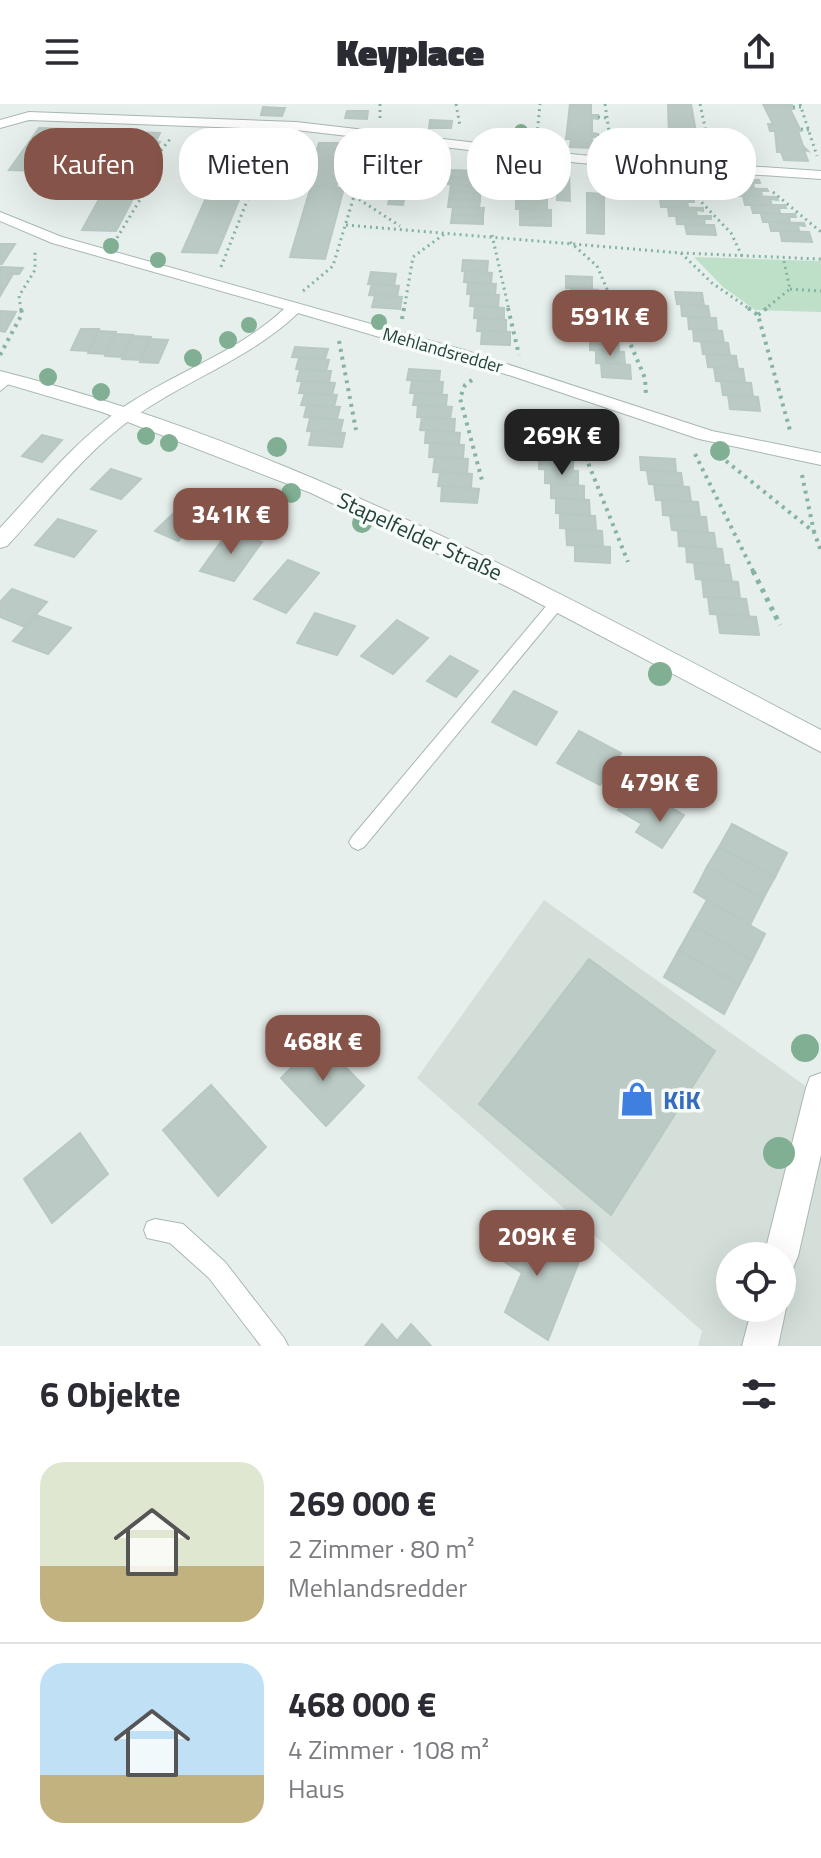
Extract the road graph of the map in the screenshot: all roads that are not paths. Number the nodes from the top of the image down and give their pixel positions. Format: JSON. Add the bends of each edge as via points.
{"nodes":[{"id":1,"x":0,"y":124,"type":"edge"},
{"id":2,"x":821,"y":175,"type":"edge"},
{"id":3,"x":0,"y":216,"type":"edge"},
{"id":4,"x":295,"y":307,"type":"junction"},
{"id":5,"x":3,"y":380,"type":"edge"},
{"id":6,"x":126,"y":414,"type":"junction"},
{"id":7,"x":821,"y":459,"type":"edge"},
{"id":8,"x":0,"y":541,"type":"edge"},
{"id":9,"x":558,"y":602,"type":"junction"},
{"id":10,"x":821,"y":742,"type":"edge"},
{"id":11,"x":358,"y":842,"type":"dead end"},
{"id":12,"x":821,"y":1088,"type":"edge"},
{"id":13,"x":155,"y":1230,"type":"dead end"},
{"id":14,"x":784,"y":1242,"type":"edge"},
{"id":15,"x":766,"y":1322,"type":"edge"},
{"id":16,"x":276,"y":1346,"type":"edge"},
{"id":17,"x":760,"y":1346,"type":"edge"}],
"edges":[{"from":1,"to":2,"type":"street","via":[[29,116],[271,125],[613,162]]},
{"from":3,"to":4,"type":"street","name":"Mehlandsredder","via":[[104,254]]},
{"from":4,"to":6,"type":"street","via":[[273,332]]},
{"from":4,"to":7,"type":"street","name":"Mehlandsredder","via":[[521,373],[687,430]]},
{"from":5,"to":6,"type":"street","name":"Stapelfelder Straße"},
{"from":6,"to":8,"type":"street"},
{"from":6,"to":9,"type":"street","name":"Stapelfelder Straße","via":[[325,491]]},
{"from":9,"to":10,"type":"street","name":"Stapelfelder Straße"},
{"from":9,"to":11,"type":"lane"},
{"from":12,"to":14,"type":"street"},
{"from":13,"to":16,"type":"lane","via":[[175,1232],[217,1270]]},
{"from":15,"to":17,"type":"street"}]}
